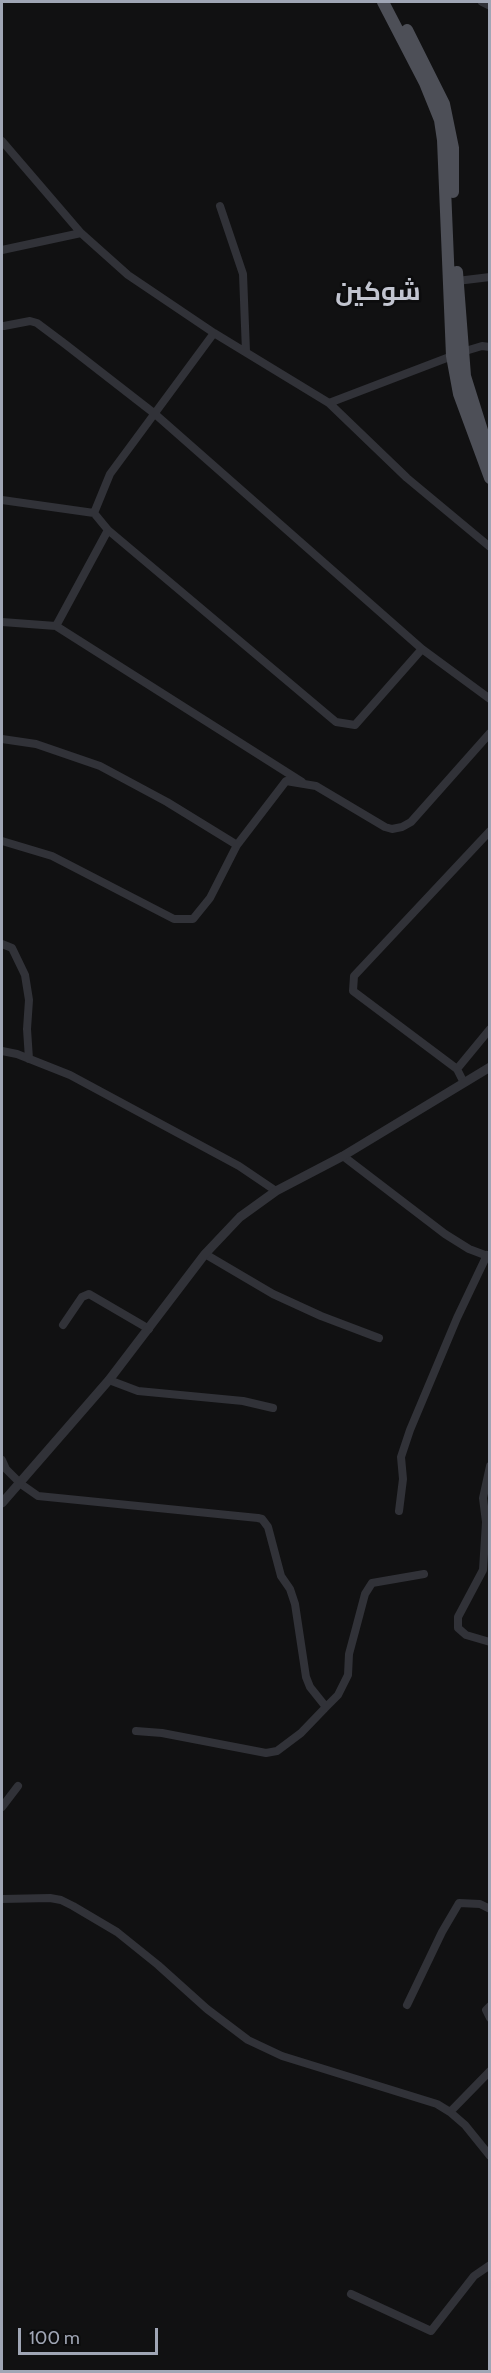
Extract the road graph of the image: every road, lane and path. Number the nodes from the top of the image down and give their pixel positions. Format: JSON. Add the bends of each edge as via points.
{"nodes":[{"id":1,"x":383,"y":2,"type":"edge"},
{"id":2,"x":392,"y":2,"type":"edge"},
{"id":3,"x":482,"y":2,"type":"edge"},
{"id":4,"x":489,"y":6,"type":"edge"},
{"id":5,"x":2,"y":141,"type":"edge"},
{"id":6,"x":5,"y":151,"type":"edge"},
{"id":7,"x":220,"y":206,"type":"dead end"},
{"id":8,"x":81,"y":233,"type":"junction"},
{"id":9,"x":2,"y":250,"type":"edge"},
{"id":10,"x":489,"y":277,"type":"edge"},
{"id":11,"x":457,"y":281,"type":"junction"},
{"id":12,"x":4,"y":326,"type":"dead end"},
{"id":13,"x":214,"y":333,"type":"junction"},
{"id":14,"x":489,"y":347,"type":"edge"},
{"id":15,"x":246,"y":352,"type":"junction"},
{"id":16,"x":457,"y":354,"type":"junction"},
{"id":17,"x":329,"y":403,"type":"junction"},
{"id":18,"x":155,"y":414,"type":"junction"},
{"id":19,"x":489,"y":456,"type":"edge"},
{"id":20,"x":489,"y":478,"type":"edge"},
{"id":21,"x":2,"y":500,"type":"edge"},
{"id":22,"x":94,"y":513,"type":"junction"},
{"id":23,"x":108,"y":530,"type":"junction"},
{"id":24,"x":489,"y":547,"type":"edge"},
{"id":25,"x":2,"y":622,"type":"edge"},
{"id":26,"x":56,"y":626,"type":"junction"},
{"id":27,"x":422,"y":650,"type":"junction"},
{"id":28,"x":489,"y":699,"type":"edge"},
{"id":29,"x":489,"y":733,"type":"edge"},
{"id":30,"x":2,"y":739,"type":"edge"},
{"id":31,"x":304,"y":783,"type":"junction"},
{"id":32,"x":489,"y":831,"type":"edge"},
{"id":33,"x":2,"y":841,"type":"edge"},
{"id":34,"x":237,"y":845,"type":"junction"},
{"id":35,"x":2,"y":944,"type":"edge"},
{"id":36,"x":489,"y":1029,"type":"edge"},
{"id":37,"x":2,"y":1052,"type":"edge"},
{"id":38,"x":29,"y":1059,"type":"junction"},
{"id":39,"x":489,"y":1067,"type":"edge"},
{"id":40,"x":458,"y":1069,"type":"junction"},
{"id":41,"x":464,"y":1083,"type":"junction"},
{"id":42,"x":344,"y":1156,"type":"junction"},
{"id":43,"x":276,"y":1191,"type":"junction"},
{"id":44,"x":205,"y":1254,"type":"junction"},
{"id":45,"x":488,"y":1256,"type":"edge"},
{"id":46,"x":63,"y":1325,"type":"dead end"},
{"id":47,"x":149,"y":1329,"type":"junction"},
{"id":48,"x":380,"y":1338,"type":"dead end"},
{"id":49,"x":109,"y":1380,"type":"junction"},
{"id":50,"x":273,"y":1408,"type":"dead end"},
{"id":51,"x":2,"y":1460,"type":"edge"},
{"id":52,"x":489,"y":1466,"type":"edge"},
{"id":53,"x":18,"y":1482,"type":"junction"},
{"id":54,"x":2,"y":1503,"type":"edge"},
{"id":55,"x":399,"y":1511,"type":"dead end"},
{"id":56,"x":424,"y":1574,"type":"dead end"},
{"id":57,"x":489,"y":1642,"type":"edge"},
{"id":58,"x":326,"y":1707,"type":"junction"},
{"id":59,"x":136,"y":1731,"type":"dead end"},
{"id":60,"x":18,"y":1786,"type":"dead end"},
{"id":61,"x":2,"y":1807,"type":"edge"},
{"id":62,"x":2,"y":1899,"type":"edge"},
{"id":63,"x":489,"y":1909,"type":"edge"},
{"id":64,"x":407,"y":2005,"type":"dead end"},
{"id":65,"x":489,"y":2006,"type":"edge"},
{"id":66,"x":489,"y":2018,"type":"edge"},
{"id":67,"x":489,"y":2071,"type":"edge"},
{"id":68,"x":450,"y":2112,"type":"junction"},
{"id":69,"x":489,"y":2156,"type":"edge"},
{"id":70,"x":489,"y":2265,"type":"edge"},
{"id":71,"x":351,"y":2294,"type":"dead end"}],
"edges":[{"from":1,"to":16,"type":"main road","via":[[440,120]]},
{"from":2,"to":11,"type":"main road","via":[[436,85],[449,123]]},
{"from":3,"to":4,"type":"street"},
{"from":5,"to":6,"type":"street"},
{"from":6,"to":8,"type":"street"},
{"from":7,"to":15,"type":"street","via":[[243,274]]},
{"from":8,"to":9,"type":"street"},
{"from":8,"to":13,"type":"street","via":[[128,275]]},
{"from":10,"to":11,"type":"street"},
{"from":11,"to":16,"type":"main road"},
{"from":12,"to":18,"type":"street","via":[[37,323]]},
{"from":13,"to":15,"type":"street"},
{"from":13,"to":18,"type":"street"},
{"from":14,"to":16,"type":"street"},
{"from":15,"to":17,"type":"street"},
{"from":16,"to":17,"type":"street"},
{"from":16,"to":19,"type":"main road"},
{"from":16,"to":20,"type":"main road","via":[[462,405]]},
{"from":17,"to":24,"type":"street","via":[[407,478]]},
{"from":18,"to":22,"type":"street","via":[[110,474]]},
{"from":18,"to":27,"type":"street"},
{"from":21,"to":22,"type":"street"},
{"from":22,"to":23,"type":"street"},
{"from":23,"to":26,"type":"street"},
{"from":23,"to":27,"type":"street","via":[[336,722],[355,725]]},
{"from":25,"to":26,"type":"street"},
{"from":26,"to":31,"type":"street"},
{"from":27,"to":28,"type":"street"},
{"from":29,"to":31,"type":"street","via":[[411,822],[402,827],[385,827],[327,791]]},
{"from":30,"to":34,"type":"street","via":[[36,744],[100,766]]},
{"from":31,"to":34,"type":"street","via":[[286,781]]},
{"from":32,"to":40,"type":"street","via":[[354,976],[352,991]]},
{"from":33,"to":34,"type":"street","via":[[52,856],[174,919],[193,919],[202,910]]},
{"from":35,"to":38,"type":"street","via":[[12,948],[25,975]]},
{"from":36,"to":40,"type":"street"},
{"from":37,"to":38,"type":"street"},
{"from":38,"to":43,"type":"street","via":[[120,1101],[239,1166]]},
{"from":39,"to":41,"type":"street"},
{"from":40,"to":41,"type":"street"},
{"from":41,"to":42,"type":"street"},
{"from":42,"to":43,"type":"street"},
{"from":42,"to":45,"type":"street","via":[[445,1234]]},
{"from":43,"to":44,"type":"street","via":[[240,1217]]},
{"from":44,"to":47,"type":"street"},
{"from":44,"to":48,"type":"street","via":[[273,1294],[321,1317]]},
{"from":45,"to":55,"type":"street","via":[[410,1430],[401,1457]]},
{"from":46,"to":47,"type":"street","via":[[82,1297],[89,1294]]},
{"from":47,"to":49,"type":"street"},
{"from":49,"to":50,"type":"street","via":[[138,1391],[243,1401]]},
{"from":49,"to":53,"type":"street"},
{"from":51,"to":53,"type":"street"},
{"from":52,"to":57,"type":"street","via":[[483,1498],[483,1570],[458,1617],[458,1628],[466,1635]]},
{"from":53,"to":54,"type":"street"},
{"from":53,"to":58,"type":"street","via":[[38,1496],[262,1519],[272,1535],[281,1576],[295,1604],[306,1677]]},
{"from":56,"to":58,"type":"street","via":[[372,1583],[365,1594],[349,1654],[348,1676]]},
{"from":58,"to":59,"type":"street","via":[[301,1733],[277,1751],[266,1753]]},
{"from":60,"to":61,"type":"street"},
{"from":62,"to":68,"type":"street","via":[[61,1900],[117,1932],[248,2040],[282,2056],[437,2104]]},
{"from":63,"to":64,"type":"street","via":[[480,1904],[459,1903]]},
{"from":65,"to":66,"type":"street"},
{"from":67,"to":68,"type":"street"},
{"from":68,"to":69,"type":"street"},
{"from":70,"to":71,"type":"street","via":[[474,2276],[431,2331]]}]}
